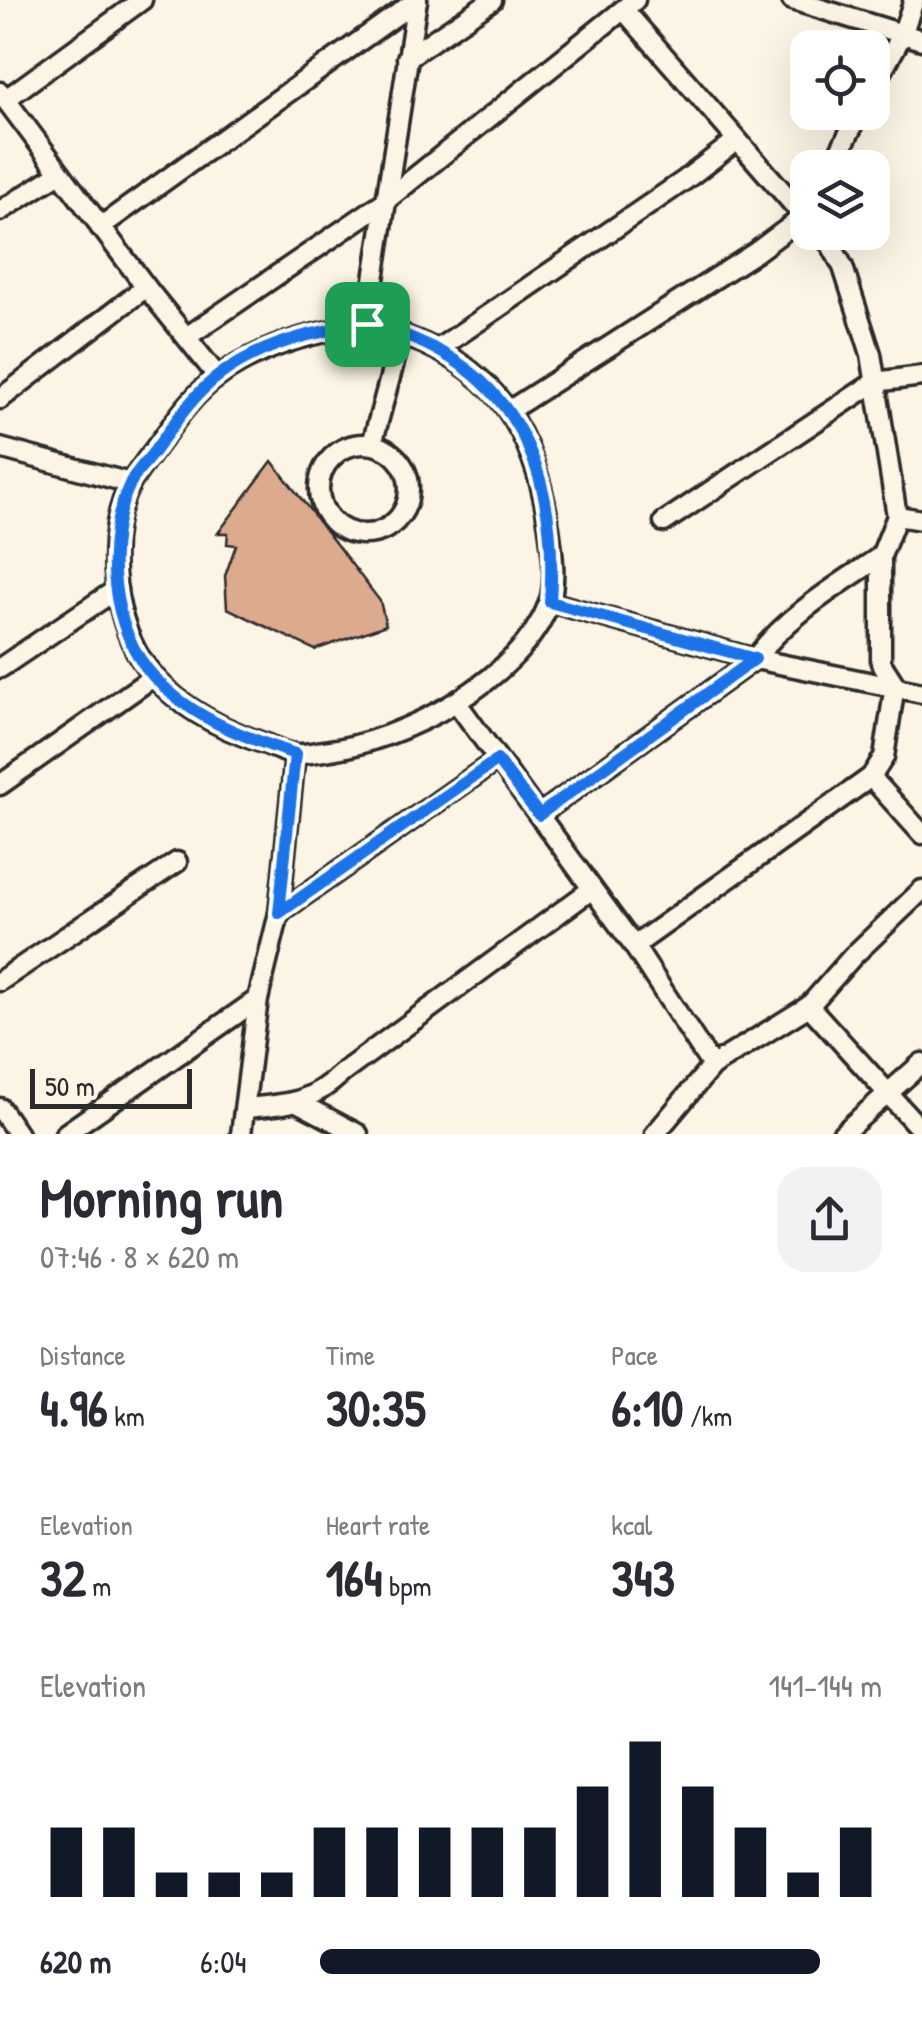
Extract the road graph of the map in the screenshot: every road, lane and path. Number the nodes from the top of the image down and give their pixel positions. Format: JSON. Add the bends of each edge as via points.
{"nodes":[{"id":1,"x":142,"y":0,"type":"edge"},
{"id":2,"x":417,"y":0,"type":"edge"},
{"id":3,"x":492,"y":0,"type":"edge"},
{"id":4,"x":792,"y":0,"type":"edge"},
{"id":5,"x":914,"y":0,"type":"edge"},
{"id":6,"x":629,"y":5,"type":"edge"},
{"id":7,"x":902,"y":34,"type":"junction"},
{"id":8,"x":922,"y":40,"type":"edge"},
{"id":9,"x":890,"y":56,"type":"edge"},
{"id":10,"x":408,"y":58,"type":"junction"},
{"id":11,"x":3,"y":95,"type":"edge"},
{"id":12,"x":737,"y":140,"type":"junction"},
{"id":13,"x":60,"y":173,"type":"junction"},
{"id":14,"x":790,"y":198,"type":"edge"},
{"id":15,"x":384,"y":202,"type":"junction"},
{"id":16,"x":0,"y":212,"type":"edge"},
{"id":17,"x":100,"y":227,"type":"junction"},
{"id":18,"x":790,"y":228,"type":"edge"},
{"id":19,"x":833,"y":250,"type":"edge"},
{"id":20,"x":146,"y":287,"type":"junction"},
{"id":21,"x":367,"y":324,"type":"junction"},
{"id":22,"x":402,"y":332,"type":"junction"},
{"id":23,"x":188,"y":336,"type":"junction"},
{"id":24,"x":438,"y":349,"type":"junction"},
{"id":25,"x":218,"y":376,"type":"junction"},
{"id":26,"x":922,"y":376,"type":"edge"},
{"id":27,"x":875,"y":382,"type":"junction"},
{"id":28,"x":0,"y":399,"type":"edge"},
{"id":29,"x":510,"y":410,"type":"junction"},
{"id":30,"x":372,"y":444,"type":"junction"},
{"id":31,"x":4,"y":453,"type":"edge"},
{"id":32,"x":130,"y":483,"type":"junction"},
{"id":33,"x":897,"y":516,"type":"junction"},
{"id":34,"x":922,"y":520,"type":"edge"},
{"id":35,"x":664,"y":522,"type":"dead end"},
{"id":36,"x":882,"y":556,"type":"junction"},
{"id":37,"x":116,"y":589,"type":"junction"},
{"id":38,"x":550,"y":602,"type":"junction"},
{"id":39,"x":755,"y":659,"type":"junction"},
{"id":40,"x":0,"y":668,"type":"edge"},
{"id":41,"x":153,"y":676,"type":"junction"},
{"id":42,"x":894,"y":685,"type":"junction"},
{"id":43,"x":922,"y":693,"type":"edge"},
{"id":44,"x":457,"y":703,"type":"junction"},
{"id":45,"x":295,"y":754,"type":"junction"},
{"id":46,"x":497,"y":760,"type":"junction"},
{"id":47,"x":871,"y":776,"type":"junction"},
{"id":48,"x":0,"y":785,"type":"edge"},
{"id":49,"x":539,"y":815,"type":"junction"},
{"id":50,"x":922,"y":834,"type":"edge"},
{"id":51,"x":177,"y":862,"type":"dead end"},
{"id":52,"x":592,"y":889,"type":"junction"},
{"id":53,"x":922,"y":890,"type":"edge"},
{"id":54,"x":279,"y":913,"type":"junction"},
{"id":55,"x":634,"y":946,"type":"junction"},
{"id":56,"x":0,"y":981,"type":"edge"},
{"id":57,"x":258,"y":999,"type":"junction"},
{"id":58,"x":809,"y":1006,"type":"junction"},
{"id":59,"x":922,"y":1063,"type":"edge"},
{"id":60,"x":712,"y":1066,"type":"junction"},
{"id":61,"x":888,"y":1094,"type":"junction"},
{"id":62,"x":299,"y":1103,"type":"junction"},
{"id":63,"x":0,"y":1108,"type":"edge"},
{"id":64,"x":246,"y":1108,"type":"junction"},
{"id":65,"x":922,"y":1131,"type":"edge"},
{"id":66,"x":18,"y":1134,"type":"edge"},
{"id":67,"x":65,"y":1134,"type":"edge"},
{"id":68,"x":241,"y":1134,"type":"edge"},
{"id":69,"x":358,"y":1134,"type":"edge"},
{"id":70,"x":655,"y":1134,"type":"edge"},
{"id":71,"x":842,"y":1134,"type":"edge"}],
"edges":[{"from":1,"to":11,"type":"street"},
{"from":2,"to":10,"type":"street"},
{"from":2,"to":17,"type":"street"},
{"from":3,"to":10,"type":"street"},
{"from":4,"to":7,"type":"street"},
{"from":5,"to":7,"type":"street"},
{"from":6,"to":12,"type":"street"},
{"from":6,"to":15,"type":"street"},
{"from":7,"to":8,"type":"street"},
{"from":7,"to":9,"type":"street"},
{"from":10,"to":15,"type":"street"},
{"from":11,"to":13,"type":"street"},
{"from":12,"to":14,"type":"street"},
{"from":12,"to":24,"type":"street"},
{"from":13,"to":16,"type":"street"},
{"from":13,"to":17,"type":"street"},
{"from":15,"to":21,"type":"street"},
{"from":15,"to":23,"type":"street"},
{"from":17,"to":20,"type":"street"},
{"from":18,"to":29,"type":"street"},
{"from":19,"to":27,"type":"street"},
{"from":20,"to":23,"type":"street"},
{"from":20,"to":28,"type":"street"},
{"from":21,"to":22,"type":"street"},
{"from":21,"to":25,"type":"street","via":[[271,347]]},
{"from":22,"to":24,"type":"street"},
{"from":22,"to":30,"type":"street"},
{"from":23,"to":25,"type":"street"},
{"from":24,"to":29,"type":"street"},
{"from":25,"to":32,"type":"street","via":[[184,409]]},
{"from":26,"to":27,"type":"street"},
{"from":27,"to":33,"type":"street"},
{"from":27,"to":35,"type":"street"},
{"from":29,"to":38,"type":"street","via":[[533,454],[546,510]]},
{"from":30,"to":30,"type":"street","via":[[400,461],[410,493],[395,523],[364,534],[333,522],[321,502],[320,480],[339,452]]},
{"from":31,"to":32,"type":"street"},
{"from":32,"to":37,"type":"street","via":[[115,534]]},
{"from":33,"to":34,"type":"street"},
{"from":33,"to":36,"type":"street"},
{"from":36,"to":39,"type":"street","via":[[771,637]]},
{"from":36,"to":42,"type":"street","via":[[882,662]]},
{"from":37,"to":40,"type":"street"},
{"from":37,"to":41,"type":"street","via":[[127,639]]},
{"from":38,"to":39,"type":"street"},
{"from":38,"to":44,"type":"street","via":[[523,646]]},
{"from":39,"to":42,"type":"street"},
{"from":39,"to":49,"type":"street"},
{"from":41,"to":45,"type":"street","via":[[185,706]]},
{"from":41,"to":48,"type":"street"},
{"from":42,"to":43,"type":"street"},
{"from":42,"to":47,"type":"street","via":[[884,757]]},
{"from":44,"to":45,"type":"street","via":[[352,748]]},
{"from":44,"to":46,"type":"street"},
{"from":45,"to":54,"type":"street"},
{"from":46,"to":49,"type":"street"},
{"from":46,"to":54,"type":"street"},
{"from":47,"to":50,"type":"street"},
{"from":47,"to":55,"type":"street"},
{"from":49,"to":52,"type":"street"},
{"from":51,"to":56,"type":"street"},
{"from":52,"to":55,"type":"street"},
{"from":52,"to":62,"type":"street"},
{"from":53,"to":58,"type":"street"},
{"from":54,"to":57,"type":"street"},
{"from":55,"to":60,"type":"street"},
{"from":57,"to":64,"type":"street"},
{"from":57,"to":67,"type":"street"},
{"from":58,"to":60,"type":"street"},
{"from":58,"to":61,"type":"street"},
{"from":59,"to":61,"type":"street"},
{"from":60,"to":70,"type":"street"},
{"from":61,"to":65,"type":"street"},
{"from":61,"to":71,"type":"street"},
{"from":62,"to":64,"type":"street"},
{"from":62,"to":69,"type":"street"},
{"from":63,"to":66,"type":"street"},
{"from":64,"to":68,"type":"street"}]}
